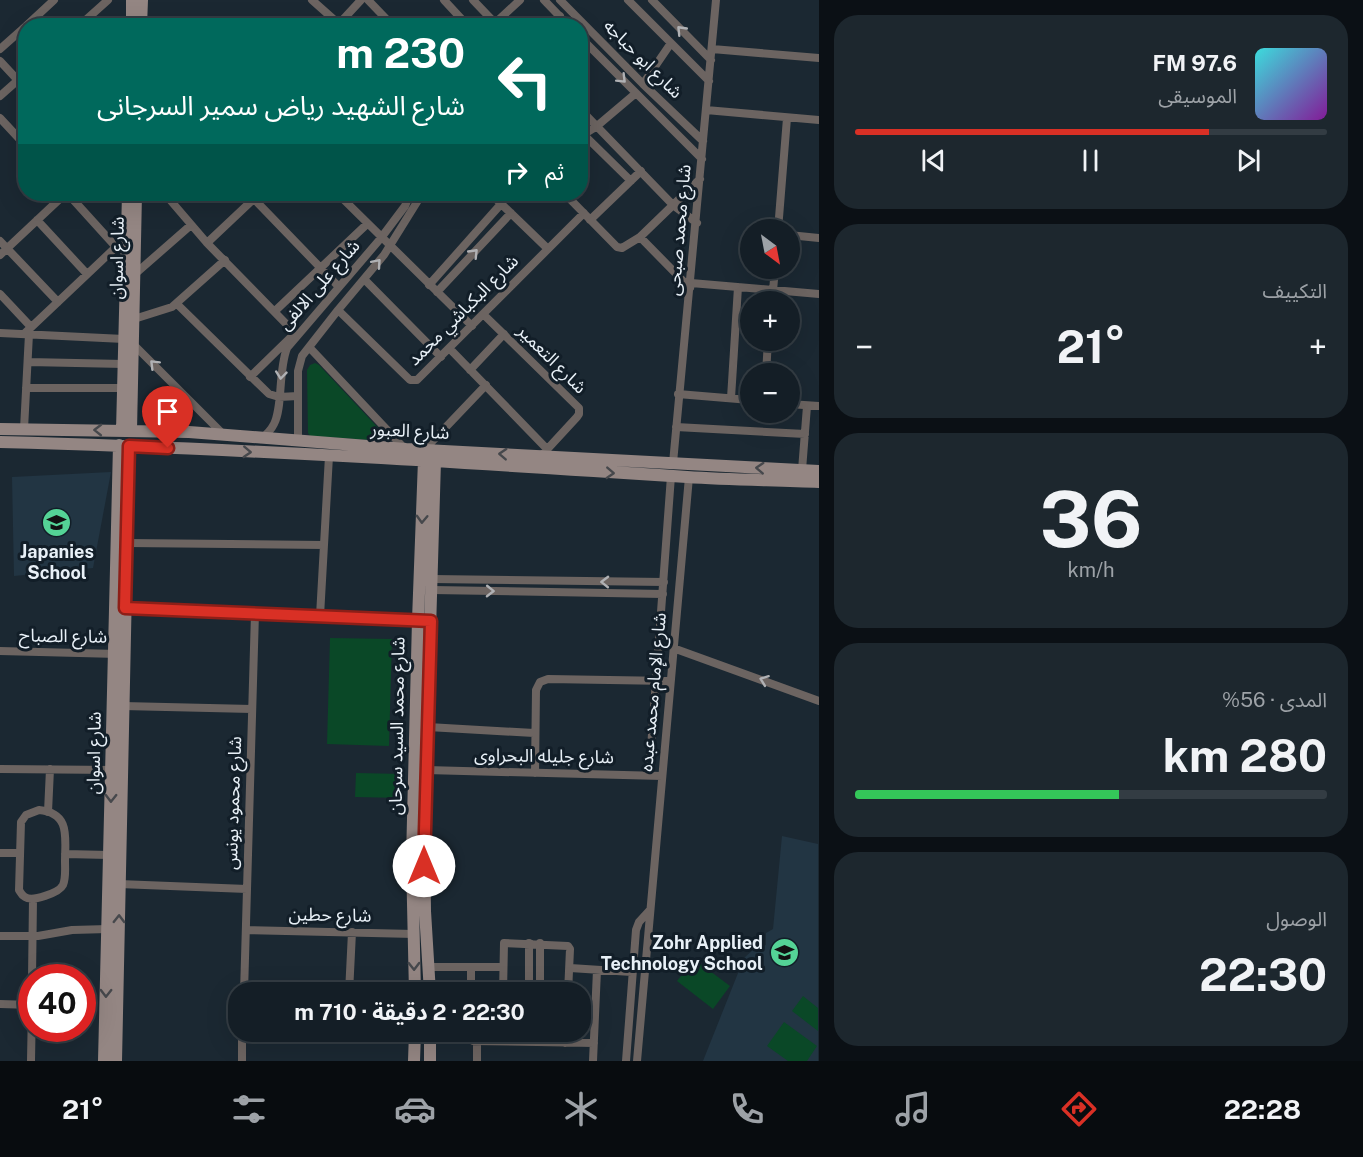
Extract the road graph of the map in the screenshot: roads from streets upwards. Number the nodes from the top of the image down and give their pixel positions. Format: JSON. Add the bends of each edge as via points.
{"nodes":[{"id":1,"x":54,"y":0,"type":"edge"},
{"id":2,"x":108,"y":0,"type":"edge"},
{"id":3,"x":132,"y":0,"type":"edge"},
{"id":4,"x":142,"y":0,"type":"edge"},
{"id":5,"x":312,"y":0,"type":"edge"},
{"id":6,"x":361,"y":0,"type":"edge"},
{"id":7,"x":368,"y":0,"type":"edge"},
{"id":8,"x":444,"y":0,"type":"edge"},
{"id":9,"x":473,"y":0,"type":"edge"},
{"id":10,"x":520,"y":0,"type":"edge"},
{"id":11,"x":544,"y":0,"type":"edge"},
{"id":12,"x":560,"y":0,"type":"edge"},
{"id":13,"x":628,"y":0,"type":"edge"},
{"id":14,"x":652,"y":0,"type":"edge"},
{"id":15,"x":716,"y":0,"type":"edge"},
{"id":16,"x":560,"y":16,"type":"edge"},
{"id":17,"x":35,"y":18,"type":"edge"},
{"id":18,"x":88,"y":18,"type":"edge"},
{"id":19,"x":132,"y":18,"type":"edge"},
{"id":20,"x":141,"y":18,"type":"edge"},
{"id":21,"x":331,"y":18,"type":"edge"},
{"id":22,"x":344,"y":18,"type":"edge"},
{"id":23,"x":385,"y":18,"type":"edge"},
{"id":24,"x":461,"y":18,"type":"edge"},
{"id":25,"x":489,"y":18,"type":"edge"},
{"id":26,"x":500,"y":18,"type":"edge"},
{"id":27,"x":578,"y":18,"type":"edge"},
{"id":28,"x":588,"y":28,"type":"edge"},
{"id":29,"x":18,"y":33,"type":"edge"},
{"id":30,"x":671,"y":43,"type":"junction"},
{"id":31,"x":588,"y":45,"type":"edge"},
{"id":32,"x":0,"y":49,"type":"edge"},
{"id":33,"x":712,"y":49,"type":"junction"},
{"id":34,"x":819,"y":58,"type":"edge"},
{"id":35,"x":711,"y":60,"type":"junction"},
{"id":36,"x":0,"y":61,"type":"edge"},
{"id":37,"x":17,"y":80,"type":"joint"},
{"id":38,"x":709,"y":81,"type":"junction"},
{"id":39,"x":643,"y":84,"type":"junction"},
{"id":40,"x":636,"y":93,"type":"junction"},
{"id":41,"x":0,"y":96,"type":"edge"},
{"id":42,"x":706,"y":111,"type":"junction"},
{"id":43,"x":588,"y":117,"type":"edge"},
{"id":44,"x":0,"y":118,"type":"edge"},
{"id":45,"x":787,"y":118,"type":"junction"},
{"id":46,"x":819,"y":120,"type":"edge"},
{"id":47,"x":597,"y":126,"type":"junction"},
{"id":48,"x":588,"y":130,"type":"edge"},
{"id":49,"x":18,"y":137,"type":"edge"},
{"id":50,"x":588,"y":140,"type":"edge"},
{"id":51,"x":703,"y":141,"type":"junction"},
{"id":52,"x":702,"y":159,"type":"junction"},
{"id":53,"x":641,"y":171,"type":"junction"},
{"id":54,"x":699,"y":179,"type":"junction"},
{"id":55,"x":631,"y":181,"type":"junction"},
{"id":56,"x":59,"y":201,"type":"edge"},
{"id":57,"x":74,"y":201,"type":"edge"},
{"id":58,"x":127,"y":201,"type":"edge"},
{"id":59,"x":136,"y":201,"type":"edge"},
{"id":60,"x":171,"y":201,"type":"edge"},
{"id":61,"x":251,"y":201,"type":"edge"},
{"id":62,"x":262,"y":201,"type":"edge"},
{"id":63,"x":345,"y":201,"type":"edge"},
{"id":64,"x":407,"y":201,"type":"edge"},
{"id":65,"x":418,"y":201,"type":"edge"},
{"id":66,"x":498,"y":201,"type":"edge"},
{"id":67,"x":572,"y":201,"type":"edge"},
{"id":68,"x":501,"y":204,"type":"junction"},
{"id":69,"x":673,"y":205,"type":"junction"},
{"id":70,"x":511,"y":213,"type":"junction"},
{"id":71,"x":587,"y":217,"type":"junction"},
{"id":72,"x":779,"y":219,"type":"edge"},
{"id":73,"x":37,"y":220,"type":"junction"},
{"id":74,"x":697,"y":223,"type":"junction"},
{"id":75,"x":367,"y":224,"type":"junction"},
{"id":76,"x":191,"y":225,"type":"junction"},
{"id":77,"x":800,"y":236,"type":"edge"},
{"id":78,"x":640,"y":237,"type":"junction"},
{"id":79,"x":381,"y":238,"type":"junction"},
{"id":80,"x":819,"y":238,"type":"edge"},
{"id":81,"x":0,"y":241,"type":"edge"},
{"id":82,"x":207,"y":243,"type":"junction"},
{"id":83,"x":389,"y":246,"type":"junction"},
{"id":84,"x":121,"y":247,"type":"junction"},
{"id":85,"x":548,"y":249,"type":"junction"},
{"id":86,"x":4,"y":252,"type":"edge"},
{"id":87,"x":225,"y":260,"type":"junction"},
{"id":88,"x":321,"y":268,"type":"junction"},
{"id":89,"x":87,"y":274,"type":"junction"},
{"id":90,"x":135,"y":274,"type":"junction"},
{"id":91,"x":364,"y":279,"type":"junction"},
{"id":92,"x":774,"y":279,"type":"edge"},
{"id":93,"x":429,"y":285,"type":"junction"},
{"id":94,"x":691,"y":285,"type":"junction"},
{"id":95,"x":339,"y":287,"type":"junction"},
{"id":96,"x":738,"y":287,"type":"junction"},
{"id":97,"x":773,"y":290,"type":"junction"},
{"id":98,"x":437,"y":292,"type":"junction"},
{"id":99,"x":0,"y":294,"type":"edge"},
{"id":100,"x":819,"y":294,"type":"edge"},
{"id":101,"x":58,"y":302,"type":"junction"},
{"id":102,"x":177,"y":304,"type":"junction"},
{"id":103,"x":338,"y":310,"type":"junction"},
{"id":104,"x":275,"y":311,"type":"junction"},
{"id":105,"x":483,"y":314,"type":"junction"},
{"id":106,"x":134,"y":319,"type":"junction"},
{"id":107,"x":472,"y":326,"type":"junction"},
{"id":108,"x":28,"y":332,"type":"junction"},
{"id":109,"x":0,"y":333,"type":"edge"},
{"id":110,"x":296,"y":333,"type":"junction"},
{"id":111,"x":504,"y":334,"type":"junction"},
{"id":112,"x":129,"y":341,"type":"junction"},
{"id":113,"x":309,"y":347,"type":"junction"},
{"id":114,"x":449,"y":348,"type":"junction"},
{"id":115,"x":441,"y":357,"type":"junction"},
{"id":116,"x":28,"y":362,"type":"junction"},
{"id":117,"x":124,"y":364,"type":"junction"},
{"id":118,"x":470,"y":370,"type":"junction"},
{"id":119,"x":250,"y":377,"type":"junction"},
{"id":120,"x":486,"y":386,"type":"junction"},
{"id":121,"x":26,"y":388,"type":"junction"},
{"id":122,"x":123,"y":388,"type":"junction"},
{"id":123,"x":678,"y":394,"type":"junction"},
{"id":124,"x":297,"y":396,"type":"junction"},
{"id":125,"x":279,"y":397,"type":"junction"},
{"id":126,"x":731,"y":398,"type":"junction"},
{"id":127,"x":740,"y":399,"type":"edge"},
{"id":128,"x":800,"y":405,"type":"edge"},
{"id":129,"x":807,"y":406,"type":"junction"},
{"id":130,"x":819,"y":406,"type":"edge"},
{"id":131,"x":676,"y":427,"type":"junction"},
{"id":132,"x":0,"y":429,"type":"edge"},
{"id":133,"x":24,"y":429,"type":"junction"},
{"id":134,"x":127,"y":431,"type":"junction"},
{"id":135,"x":189,"y":432,"type":"junction"},
{"id":136,"x":805,"y":434,"type":"junction"},
{"id":137,"x":226,"y":436,"type":"junction"},
{"id":138,"x":261,"y":439,"type":"junction"},
{"id":139,"x":0,"y":442,"type":"edge"},
{"id":140,"x":298,"y":442,"type":"junction"},
{"id":141,"x":124,"y":446,"type":"junction"},
{"id":142,"x":188,"y":449,"type":"junction"},
{"id":143,"x":406,"y":449,"type":"junction"},
{"id":144,"x":225,"y":451,"type":"junction"},
{"id":145,"x":544,"y":452,"type":"junction"},
{"id":146,"x":329,"y":456,"type":"junction"},
{"id":147,"x":560,"y":456,"type":"junction"},
{"id":148,"x":428,"y":457,"type":"junction"},
{"id":149,"x":583,"y":458,"type":"junction"},
{"id":150,"x":673,"y":463,"type":"junction"},
{"id":151,"x":558,"y":470,"type":"junction"},
{"id":152,"x":585,"y":471,"type":"junction"},
{"id":153,"x":794,"y":473,"type":"junction"},
{"id":154,"x":670,"y":476,"type":"junction"},
{"id":155,"x":818,"y":476,"type":"edge"},
{"id":156,"x":689,"y":477,"type":"junction"},
{"id":157,"x":127,"y":543,"type":"junction"},
{"id":158,"x":324,"y":545,"type":"junction"},
{"id":159,"x":664,"y":582,"type":"junction"},
{"id":160,"x":432,"y":585,"type":"junction"},
{"id":161,"x":663,"y":594,"type":"junction"},
{"id":162,"x":125,"y":608,"type":"junction"},
{"id":163,"x":255,"y":613,"type":"junction"},
{"id":164,"x":320,"y":616,"type":"junction"},
{"id":165,"x":418,"y":620,"type":"junction"},
{"id":166,"x":431,"y":621,"type":"junction"},
{"id":167,"x":673,"y":648,"type":"junction"},
{"id":168,"x":0,"y":651,"type":"edge"},
{"id":169,"x":119,"y":654,"type":"junction"},
{"id":170,"x":656,"y":681,"type":"junction"},
{"id":171,"x":670,"y":681,"type":"junction"},
{"id":172,"x":819,"y":701,"type":"edge"},
{"id":173,"x":123,"y":706,"type":"junction"},
{"id":174,"x":252,"y":709,"type":"junction"},
{"id":175,"x":428,"y":727,"type":"junction"},
{"id":176,"x":534,"y":733,"type":"junction"},
{"id":177,"x":0,"y":769,"type":"edge"},
{"id":178,"x":50,"y":769,"type":"junction"},
{"id":179,"x":117,"y":770,"type":"junction"},
{"id":180,"x":426,"y":770,"type":"junction"},
{"id":181,"x":535,"y":773,"type":"junction"},
{"id":182,"x":649,"y":776,"type":"junction"},
{"id":183,"x":662,"y":776,"type":"junction"},
{"id":184,"x":48,"y":812,"type":"junction"},
{"id":185,"x":0,"y":853,"type":"edge"},
{"id":186,"x":20,"y":853,"type":"junction"},
{"id":187,"x":65,"y":854,"type":"junction"},
{"id":188,"x":109,"y":855,"type":"junction"},
{"id":189,"x":119,"y":884,"type":"junction"},
{"id":190,"x":247,"y":889,"type":"junction"},
{"id":191,"x":33,"y":899,"type":"junction"},
{"id":192,"x":650,"y":910,"type":"junction"},
{"id":193,"x":108,"y":929,"type":"junction"},
{"id":194,"x":246,"y":930,"type":"junction"},
{"id":195,"x":352,"y":932,"type":"junction"},
{"id":196,"x":414,"y":933,"type":"junction"},
{"id":197,"x":0,"y":936,"type":"edge"},
{"id":198,"x":32,"y":936,"type":"junction"},
{"id":199,"x":529,"y":943,"type":"junction"},
{"id":200,"x":540,"y":944,"type":"junction"},
{"id":201,"x":32,"y":964,"type":"edge"},
{"id":202,"x":429,"y":967,"type":"junction"},
{"id":203,"x":471,"y":967,"type":"junction"},
{"id":204,"x":503,"y":967,"type":"junction"},
{"id":205,"x":570,"y":968,"type":"junction"},
{"id":206,"x":597,"y":970,"type":"junction"},
{"id":207,"x":632,"y":972,"type":"junction"},
{"id":208,"x":244,"y":982,"type":"edge"},
{"id":209,"x":350,"y":982,"type":"edge"},
{"id":210,"x":415,"y":982,"type":"edge"},
{"id":211,"x":430,"y":982,"type":"edge"},
{"id":212,"x":471,"y":982,"type":"edge"},
{"id":213,"x":503,"y":982,"type":"edge"},
{"id":214,"x":529,"y":982,"type":"edge"},
{"id":215,"x":540,"y":982,"type":"edge"},
{"id":216,"x":569,"y":982,"type":"edge"},
{"id":217,"x":0,"y":1004,"type":"edge"},
{"id":218,"x":18,"y":1005,"type":"edge"},
{"id":219,"x":31,"y":1042,"type":"edge"},
{"id":220,"x":242,"y":1042,"type":"edge"},
{"id":221,"x":415,"y":1042,"type":"edge"},
{"id":222,"x":430,"y":1042,"type":"edge"},
{"id":223,"x":477,"y":1042,"type":"edge"},
{"id":224,"x":540,"y":1042,"type":"edge"},
{"id":225,"x":565,"y":1043,"type":"joint"},
{"id":226,"x":594,"y":1043,"type":"junction"},
{"id":227,"x":31,"y":1061,"type":"edge"},
{"id":228,"x":104,"y":1061,"type":"edge"},
{"id":229,"x":116,"y":1061,"type":"edge"},
{"id":230,"x":242,"y":1061,"type":"edge"},
{"id":231,"x":414,"y":1061,"type":"edge"},
{"id":232,"x":430,"y":1061,"type":"edge"},
{"id":233,"x":477,"y":1061,"type":"edge"},
{"id":234,"x":593,"y":1061,"type":"edge"},
{"id":235,"x":626,"y":1061,"type":"edge"},
{"id":236,"x":637,"y":1061,"type":"edge"}],
"edges":[{"from":1,"to":17,"type":"street"},
{"from":2,"to":18,"type":"street"},
{"from":3,"to":19,"type":"street"},
{"from":4,"to":20,"type":"street"},
{"from":5,"to":21,"type":"street"},
{"from":6,"to":22,"type":"street"},
{"from":7,"to":23,"type":"street"},
{"from":8,"to":24,"type":"street"},
{"from":9,"to":25,"type":"street"},
{"from":10,"to":26,"type":"street"},
{"from":11,"to":16,"type":"street"},
{"from":12,"to":27,"type":"street","name":"شارع ابو حباجه"},
{"from":13,"to":30,"type":"street"},
{"from":35,"to":14,"type":"street","one_way":true},
{"from":15,"to":33,"type":"street","name":"شارع محمد صبحى"},
{"from":28,"to":39,"type":"street","name":"شارع ابو حباجه"},
{"from":29,"to":32,"type":"street"},
{"from":30,"to":38,"type":"street"},
{"from":30,"to":39,"type":"street"},
{"from":31,"to":40,"type":"street","name":"شارع ابو حباجه","one_way":true},
{"from":33,"to":34,"type":"street"},
{"from":33,"to":35,"type":"street","name":"شارع محمد صبحى"},
{"from":35,"to":38,"type":"street","name":"شارع محمد صبحى"},
{"from":36,"to":37,"type":"street"},
{"from":37,"to":41,"type":"street"},
{"from":38,"to":42,"type":"street","name":"شارع محمد صبحى"},
{"from":39,"to":51,"type":"street","name":"شارع ابو حباجه"},
{"from":40,"to":47,"type":"street"},
{"from":40,"to":52,"type":"street","name":"شارع ابو حباجه"},
{"from":42,"to":45,"type":"street"},
{"from":42,"to":51,"type":"street","name":"شارع محمد صبحى"},
{"from":43,"to":47,"type":"street"},
{"from":44,"to":49,"type":"street"},
{"from":45,"to":46,"type":"street"},
{"from":45,"to":72,"type":"street"},
{"from":47,"to":48,"type":"street"},
{"from":47,"to":53,"type":"street"},
{"from":50,"to":55,"type":"street"},
{"from":51,"to":52,"type":"street","name":"شارع محمد صبحى"},
{"from":52,"to":54,"type":"street","name":"شارع محمد صبحى"},
{"from":53,"to":55,"type":"street","name":"شارع البكباشي محمد"},
{"from":53,"to":69,"type":"street"},
{"from":54,"to":69,"type":"street"},
{"from":54,"to":74,"type":"street","name":"شارع محمد صبحى"},
{"from":55,"to":71,"type":"street","name":"شارع البكباشي محمد"},
{"from":56,"to":73,"type":"street"},
{"from":57,"to":84,"type":"street"},
{"from":58,"to":84,"type":"street","name":"شارع اسوان"},
{"from":59,"to":90,"type":"street","name":"شارع اسوان"},
{"from":60,"to":76,"type":"street"},
{"from":61,"to":82,"type":"street"},
{"from":62,"to":88,"type":"street"},
{"from":63,"to":75,"type":"street"},
{"from":64,"to":79,"type":"street","name":"شارع على الالفى"},
{"from":65,"to":83,"type":"street","name":"شارع على الالفى"},
{"from":66,"to":68,"type":"street"},
{"from":67,"to":71,"type":"street"},
{"from":68,"to":70,"type":"street"},
{"from":68,"to":93,"type":"street"},
{"from":69,"to":74,"type":"street"},
{"from":69,"to":78,"type":"street"},
{"from":70,"to":85,"type":"street"},
{"from":98,"to":70,"type":"street","one_way":true},
{"from":71,"to":78,"type":"street","via":[[617,247],[625,248]]},
{"from":71,"to":85,"type":"street","name":"شارع البكباشي محمد"},
{"from":73,"to":86,"type":"street"},
{"from":73,"to":89,"type":"street"},
{"from":74,"to":94,"type":"street","name":"شارع محمد صبحى"},
{"from":75,"to":79,"type":"street"},
{"from":75,"to":88,"type":"street"},
{"from":76,"to":82,"type":"street"},
{"from":76,"to":90,"type":"street"},
{"from":77,"to":80,"type":"street"},
{"from":78,"to":94,"type":"street"},
{"from":79,"to":83,"type":"street"},
{"from":79,"to":95,"type":"street","name":"شارع على الالفى"},
{"from":81,"to":86,"type":"street"},
{"from":82,"to":87,"type":"street"},
{"from":91,"to":83,"type":"street","name":"شارع على الالفى","one_way":true},
{"from":83,"to":93,"type":"street"},
{"from":84,"to":89,"type":"street"},
{"from":84,"to":112,"type":"street","name":"شارع اسوان"},
{"from":85,"to":105,"type":"street","name":"شارع البكباشي محمد"},
{"from":86,"to":101,"type":"street"},
{"from":87,"to":102,"type":"street"},
{"from":87,"to":104,"type":"street"},
{"from":88,"to":95,"type":"street"},
{"from":88,"to":104,"type":"street"},
{"from":89,"to":101,"type":"street"},
{"from":90,"to":106,"type":"street","name":"شارع اسوان"},
{"from":91,"to":103,"type":"street","name":"شارع على الالفى"},
{"from":91,"to":115,"type":"street"},
{"from":92,"to":97,"type":"street"},
{"from":93,"to":98,"type":"street"},
{"from":94,"to":96,"type":"street"},
{"from":94,"to":123,"type":"street","name":"شارع محمد صبحى"},
{"from":95,"to":110,"type":"street","name":"شارع على الالفى"},
{"from":96,"to":97,"type":"street"},
{"from":96,"to":126,"type":"street"},
{"from":97,"to":100,"type":"street"},
{"from":98,"to":107,"type":"street"},
{"from":99,"to":108,"type":"street"},
{"from":101,"to":108,"type":"street"},
{"from":102,"to":106,"type":"street"},
{"from":102,"to":119,"type":"street"},
{"from":103,"to":113,"type":"street","name":"شارع على الالفى"},
{"from":103,"to":115,"type":"street","name":"شارع البكباشي محمد","via":[[410,380],[421,377]]},
{"from":104,"to":110,"type":"street"},
{"from":105,"to":107,"type":"street","name":"شارع البكباشي محمد"},
{"from":105,"to":111,"type":"street","name":"شارع التعمير"},
{"from":106,"to":112,"type":"street","name":"شارع اسوان"},
{"from":107,"to":114,"type":"street","name":"شارع البكباشي محمد"},
{"from":108,"to":109,"type":"street"},
{"from":108,"to":112,"type":"street"},
{"from":108,"to":116,"type":"street"},
{"from":110,"to":119,"type":"street"},
{"from":110,"to":125,"type":"street","name":"شارع على الالفى","one_way":true,"via":[[284,357]]},
{"from":111,"to":118,"type":"street"},
{"from":111,"to":145,"type":"street","name":"شارع التعمير","via":[[580,411]]},
{"from":112,"to":117,"type":"street","name":"شارع اسوان"},
{"from":112,"to":134,"type":"street","name":"شارع اسوان"},
{"from":137,"to":112,"type":"street","one_way":true},
{"from":113,"to":124,"type":"street","name":"شارع على الالفى","via":[[297,371]]},
{"from":113,"to":143,"type":"street"},
{"from":114,"to":115,"type":"street","name":"شارع البكباشي محمد"},
{"from":114,"to":118,"type":"street"},
{"from":116,"to":117,"type":"street"},
{"from":116,"to":121,"type":"street"},
{"from":117,"to":122,"type":"street","name":"شارع اسوان"},
{"from":118,"to":120,"type":"street"},
{"from":119,"to":125,"type":"street","via":[[269,394]]},
{"from":120,"to":145,"type":"street"},
{"from":120,"to":148,"type":"street"},
{"from":121,"to":122,"type":"street"},
{"from":121,"to":133,"type":"street"},
{"from":122,"to":134,"type":"street","name":"شارع اسوان"},
{"from":123,"to":126,"type":"street"},
{"from":123,"to":131,"type":"street","name":"شارع محمد صبحى"},
{"from":124,"to":125,"type":"street"},
{"from":124,"to":140,"type":"street","name":"شارع على الالفى"},
{"from":125,"to":138,"type":"street","name":"شارع على الالفى","via":[[274,424]]},
{"from":126,"to":127,"type":"street"},
{"from":128,"to":129,"type":"street"},
{"from":129,"to":130,"type":"street"},
{"from":129,"to":136,"type":"street"},
{"from":131,"to":136,"type":"street"},
{"from":131,"to":150,"type":"street","name":"شارع محمد صبحى"},
{"from":132,"to":133,"type":"street","name":"شارع العبور"},
{"from":134,"to":133,"type":"street","name":"شارع العبور","one_way":true},
{"from":134,"to":135,"type":"street","name":"شارع العبور"},
{"from":135,"to":137,"type":"street","name":"شارع العبور"},
{"from":135,"to":142,"type":"street","via":[[193,438]]},
{"from":136,"to":153,"type":"street"},
{"from":137,"to":138,"type":"street","name":"شارع العبور"},
{"from":137,"to":144,"type":"street","via":[[221,441]]},
{"from":138,"to":140,"type":"street","name":"شارع العبور"},
{"from":139,"to":141,"type":"street","name":"شارع العبور"},
{"from":140,"to":143,"type":"street","name":"شارع العبور"},
{"from":141,"to":142,"type":"street","name":"شارع العبور"},
{"from":141,"to":157,"type":"street","name":"شارع اسوان"},
{"from":141,"to":169,"type":"street","name":"شارع اسوان"},
{"from":142,"to":144,"type":"street","name":"شارع العبور"},
{"from":143,"to":148,"type":"street","name":"شارع العبور"},
{"from":144,"to":146,"type":"street","name":"شارع العبور","one_way":true},
{"from":145,"to":147,"type":"street","name":"شارع العبور"},
{"from":145,"to":148,"type":"street","name":"شارع العبور","one_way":true},
{"from":146,"to":148,"type":"street","name":"شارع العبور"},
{"from":146,"to":158,"type":"street"},
{"from":147,"to":149,"type":"street","name":"شارع العبور"},
{"from":147,"to":151,"type":"street"},
{"from":148,"to":151,"type":"street","name":"شارع العبور"},
{"from":148,"to":160,"type":"street","name":"شارع محمد السيد سرحان"},
{"from":148,"to":165,"type":"street","name":"شارع محمد السيد سرحان","one_way":true},
{"from":149,"to":150,"type":"street","name":"شارع العبور"},
{"from":149,"to":152,"type":"street"},
{"from":153,"to":150,"type":"street","name":"شارع العبور","one_way":true},
{"from":151,"to":152,"type":"street","name":"شارع العبور"},
{"from":152,"to":154,"type":"street","name":"شارع العبور","one_way":true},
{"from":153,"to":155,"type":"street","name":"شارع العبور"},
{"from":153,"to":156,"type":"street","name":"شارع العبور"},
{"from":154,"to":156,"type":"street","name":"شارع العبور"},
{"from":154,"to":159,"type":"street","name":"شارع الإمام محمد عبده"},
{"from":156,"to":167,"type":"street","name":"شارع الإمام محمد عبده"},
{"from":157,"to":158,"type":"street"},
{"from":157,"to":162,"type":"street","name":"شارع اسوان"},
{"from":158,"to":164,"type":"street"},
{"from":159,"to":160,"type":"street","one_way":true},
{"from":159,"to":161,"type":"street","name":"شارع الإمام محمد عبده"},
{"from":160,"to":161,"type":"street","one_way":true},
{"from":160,"to":166,"type":"street","name":"شارع محمد السيد سرحان"},
{"from":161,"to":170,"type":"street","name":"شارع الإمام محمد عبده"},
{"from":162,"to":163,"type":"street"},
{"from":162,"to":169,"type":"street","name":"شارع اسوان"},
{"from":163,"to":164,"type":"street"},
{"from":163,"to":174,"type":"street","name":"شارع محمود يونس"},
{"from":164,"to":165,"type":"street"},
{"from":165,"to":166,"type":"street"},
{"from":165,"to":196,"type":"street","name":"شارع محمد السيد سرحان"},
{"from":166,"to":175,"type":"street","name":"شارع محمد السيد سرحان"},
{"from":167,"to":171,"type":"street","name":"شارع الإمام محمد عبده"},
{"from":172,"to":167,"type":"street","one_way":true},
{"from":168,"to":169,"type":"street","name":"شارع الصباح"},
{"from":169,"to":173,"type":"street","name":"شارع اسوان"},
{"from":169,"to":179,"type":"street","name":"شارع اسوان"},
{"from":170,"to":171,"type":"street"},
{"from":170,"to":176,"type":"street","via":[[544,680],[536,690]]},
{"from":170,"to":182,"type":"street","name":"شارع الإمام محمد عبده"},
{"from":171,"to":183,"type":"street","name":"شارع الإمام محمد عبده"},
{"from":173,"to":174,"type":"street"},
{"from":173,"to":179,"type":"street","name":"شارع اسوان"},
{"from":174,"to":190,"type":"street","name":"شارع محمود يونس"},
{"from":175,"to":176,"type":"street"},
{"from":175,"to":180,"type":"street","name":"شارع محمد السيد سرحان"},
{"from":176,"to":181,"type":"street"},
{"from":177,"to":178,"type":"street"},
{"from":178,"to":179,"type":"street"},
{"from":178,"to":184,"type":"street"},
{"from":179,"to":188,"type":"street","name":"شارع اسوان","one_way":true},
{"from":179,"to":189,"type":"street","name":"شارع اسوان"},
{"from":180,"to":181,"type":"street","name":"شارع جليله البحراوى"},
{"from":180,"to":202,"type":"street","name":"شارع محمد السيد سرحان","via":[[424,866]]},
{"from":181,"to":182,"type":"street","name":"شارع جليله البحراوى"},
{"from":182,"to":183,"type":"street","name":"شارع جليله البحراوى"},
{"from":183,"to":192,"type":"street","name":"شارع الإمام محمد عبده"},
{"from":184,"to":186,"type":"street","via":[[35,811],[23,818]]},
{"from":184,"to":187,"type":"street","via":[[60,819],[64,827]]},
{"from":185,"to":186,"type":"street"},
{"from":186,"to":191,"type":"street","via":[[19,890],[24,897]]},
{"from":187,"to":188,"type":"street"},
{"from":187,"to":191,"type":"street","via":[[61,888]]},
{"from":188,"to":193,"type":"street","name":"شارع اسوان"},
{"from":189,"to":190,"type":"street"},
{"from":229,"to":189,"type":"street","name":"شارع اسوان","one_way":true},
{"from":190,"to":194,"type":"street","name":"شارع محمود يونس"},
{"from":191,"to":198,"type":"street"},
{"from":192,"to":207,"type":"street","name":"شارع الإمام محمد عبده","via":[[636,930]]},
{"from":192,"to":236,"type":"street","name":"شارع الإمام محمد عبده"},
{"from":193,"to":198,"type":"street"},
{"from":193,"to":228,"type":"street","name":"شارع اسوان","one_way":true},
{"from":194,"to":195,"type":"street","name":"شارع حطين"},
{"from":194,"to":208,"type":"street","name":"شارع محمود يونس"},
{"from":195,"to":196,"type":"street","name":"شارع حطين"},
{"from":195,"to":209,"type":"street"},
{"from":196,"to":210,"type":"street","name":"شارع محمد السيد سرحان","one_way":true},
{"from":197,"to":198,"type":"street"},
{"from":198,"to":201,"type":"street"},
{"from":199,"to":200,"type":"street"},
{"from":199,"to":204,"type":"street","via":[[504,943]]},
{"from":199,"to":214,"type":"street"},
{"from":200,"to":205,"type":"street","via":[[565,945],[570,949]]},
{"from":200,"to":215,"type":"street"},
{"from":202,"to":203,"type":"street"},
{"from":202,"to":211,"type":"street","name":"شارع محمد السيد سرحان"},
{"from":203,"to":204,"type":"street"},
{"from":203,"to":212,"type":"street"},
{"from":204,"to":213,"type":"street"},
{"from":205,"to":206,"type":"street"},
{"from":205,"to":216,"type":"street"},
{"from":206,"to":207,"type":"street"},
{"from":206,"to":226,"type":"street"},
{"from":207,"to":235,"type":"street","name":"شارع الإمام محمد عبده"},
{"from":217,"to":218,"type":"street"},
{"from":219,"to":227,"type":"street"},
{"from":220,"to":230,"type":"street"},
{"from":221,"to":231,"type":"street"},
{"from":222,"to":232,"type":"street"},
{"from":223,"to":233,"type":"street"},
{"from":224,"to":225,"type":"street"},
{"from":225,"to":226,"type":"street"},
{"from":226,"to":234,"type":"street"}]}
